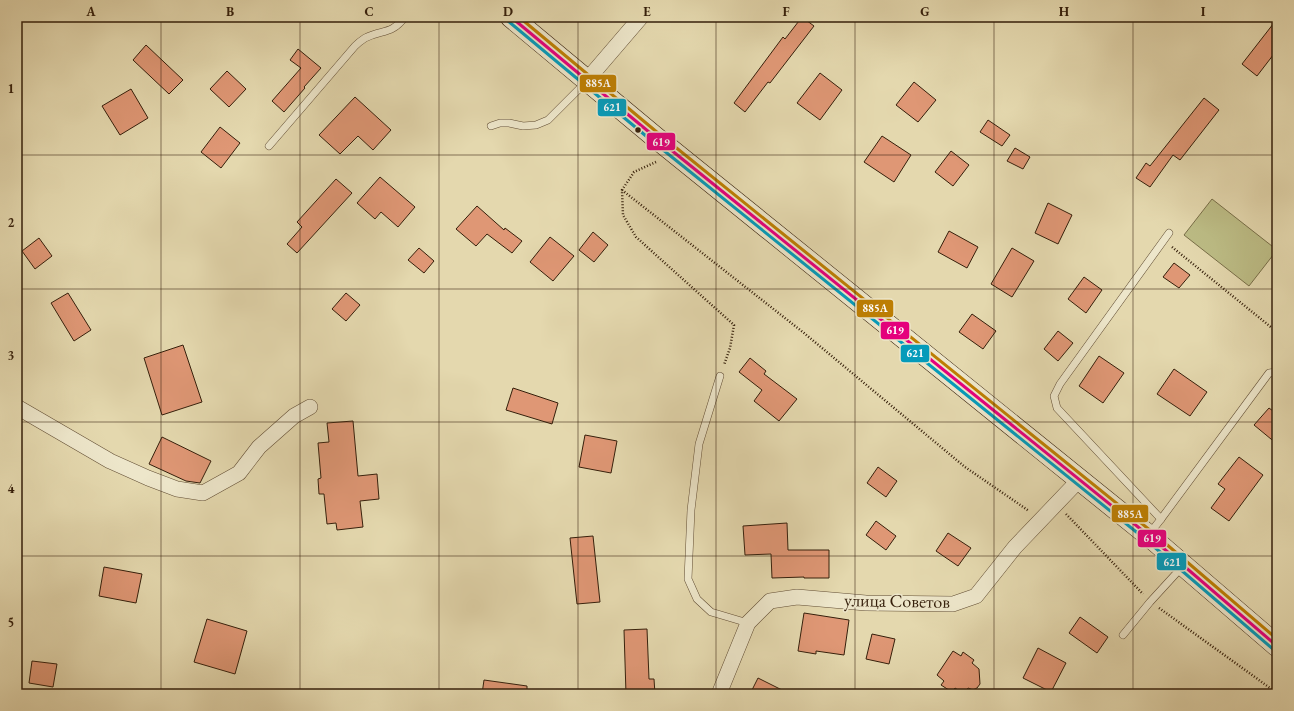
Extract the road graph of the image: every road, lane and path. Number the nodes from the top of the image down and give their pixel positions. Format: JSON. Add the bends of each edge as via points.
{"nodes":[{"id":1,"x":405,"y":17,"type":"edge"},
{"id":2,"x":511,"y":17,"type":"edge"},
{"id":3,"x":640,"y":17,"type":"edge"},
{"id":4,"x":587,"y":80,"type":"junction"},
{"id":5,"x":491,"y":126,"type":"dead end"},
{"id":6,"x":655,"y":137,"type":"junction"},
{"id":7,"x":269,"y":146,"type":"dead end"},
{"id":8,"x":622,"y":190,"type":"junction"},
{"id":9,"x":1170,"y":233,"type":"dead end"},
{"id":10,"x":1164,"y":240,"type":"junction"},
{"id":11,"x":1277,"y":332,"type":"edge"},
{"id":12,"x":1277,"y":372,"type":"edge"},
{"id":13,"x":720,"y":376,"type":"joint"},
{"id":14,"x":17,"y":406,"type":"edge"},
{"id":15,"x":310,"y":407,"type":"dead end"},
{"id":16,"x":1079,"y":480,"type":"junction"},
{"id":17,"x":1041,"y":519,"type":"junction"},
{"id":18,"x":1162,"y":519,"type":"junction"},
{"id":19,"x":1148,"y":536,"type":"junction"},
{"id":20,"x":1183,"y":566,"type":"junction"},
{"id":21,"x":748,"y":623,"type":"junction"},
{"id":22,"x":1123,"y":635,"type":"dead end"},
{"id":23,"x":1277,"y":646,"type":"edge"},
{"id":24,"x":719,"y":694,"type":"edge"}],
"edges":[{"from":1,"to":7,"type":"lane","via":[[399,25],[366,38],[355,46]]},
{"from":2,"to":4,"type":"main road"},
{"from":3,"to":4,"type":"street"},
{"from":4,"to":5,"type":"lane","via":[[548,120],[536,125],[500,123]]},
{"from":4,"to":6,"type":"main road"},
{"from":6,"to":8,"type":"path","via":[[658,161],[634,172]]},
{"from":6,"to":16,"type":"main road"},
{"from":8,"to":13,"type":"path","via":[[623,215],[636,237],[734,325],[730,348]]},
{"from":8,"to":17,"type":"path","via":[[804,334],[965,467]]},
{"from":9,"to":10,"type":"lane"},
{"from":10,"to":11,"type":"path"},
{"from":10,"to":18,"type":"lane","via":[[1060,384],[1054,396],[1057,408]]},
{"from":12,"to":18,"type":"lane","via":[[1269,373]]},
{"from":13,"to":21,"type":"lane","via":[[699,444],[691,510],[688,579],[697,599],[711,612]]},
{"from":14,"to":15,"type":"street","via":[[110,461],[177,489],[203,493],[239,473],[260,447],[294,416]]},
{"from":16,"to":17,"type":"street","name":"улица Советов"},
{"from":16,"to":19,"type":"main road"},
{"from":17,"to":21,"type":"street","name":"улица Советов","via":[[976,596],[953,604],[866,603],[797,597],[770,601]]},
{"from":18,"to":19,"type":"lane"},
{"from":19,"to":20,"type":"main road"},
{"from":20,"to":22,"type":"lane"},
{"from":20,"to":23,"type":"main road"},
{"from":21,"to":24,"type":"street","name":"улица Советов"}]}
